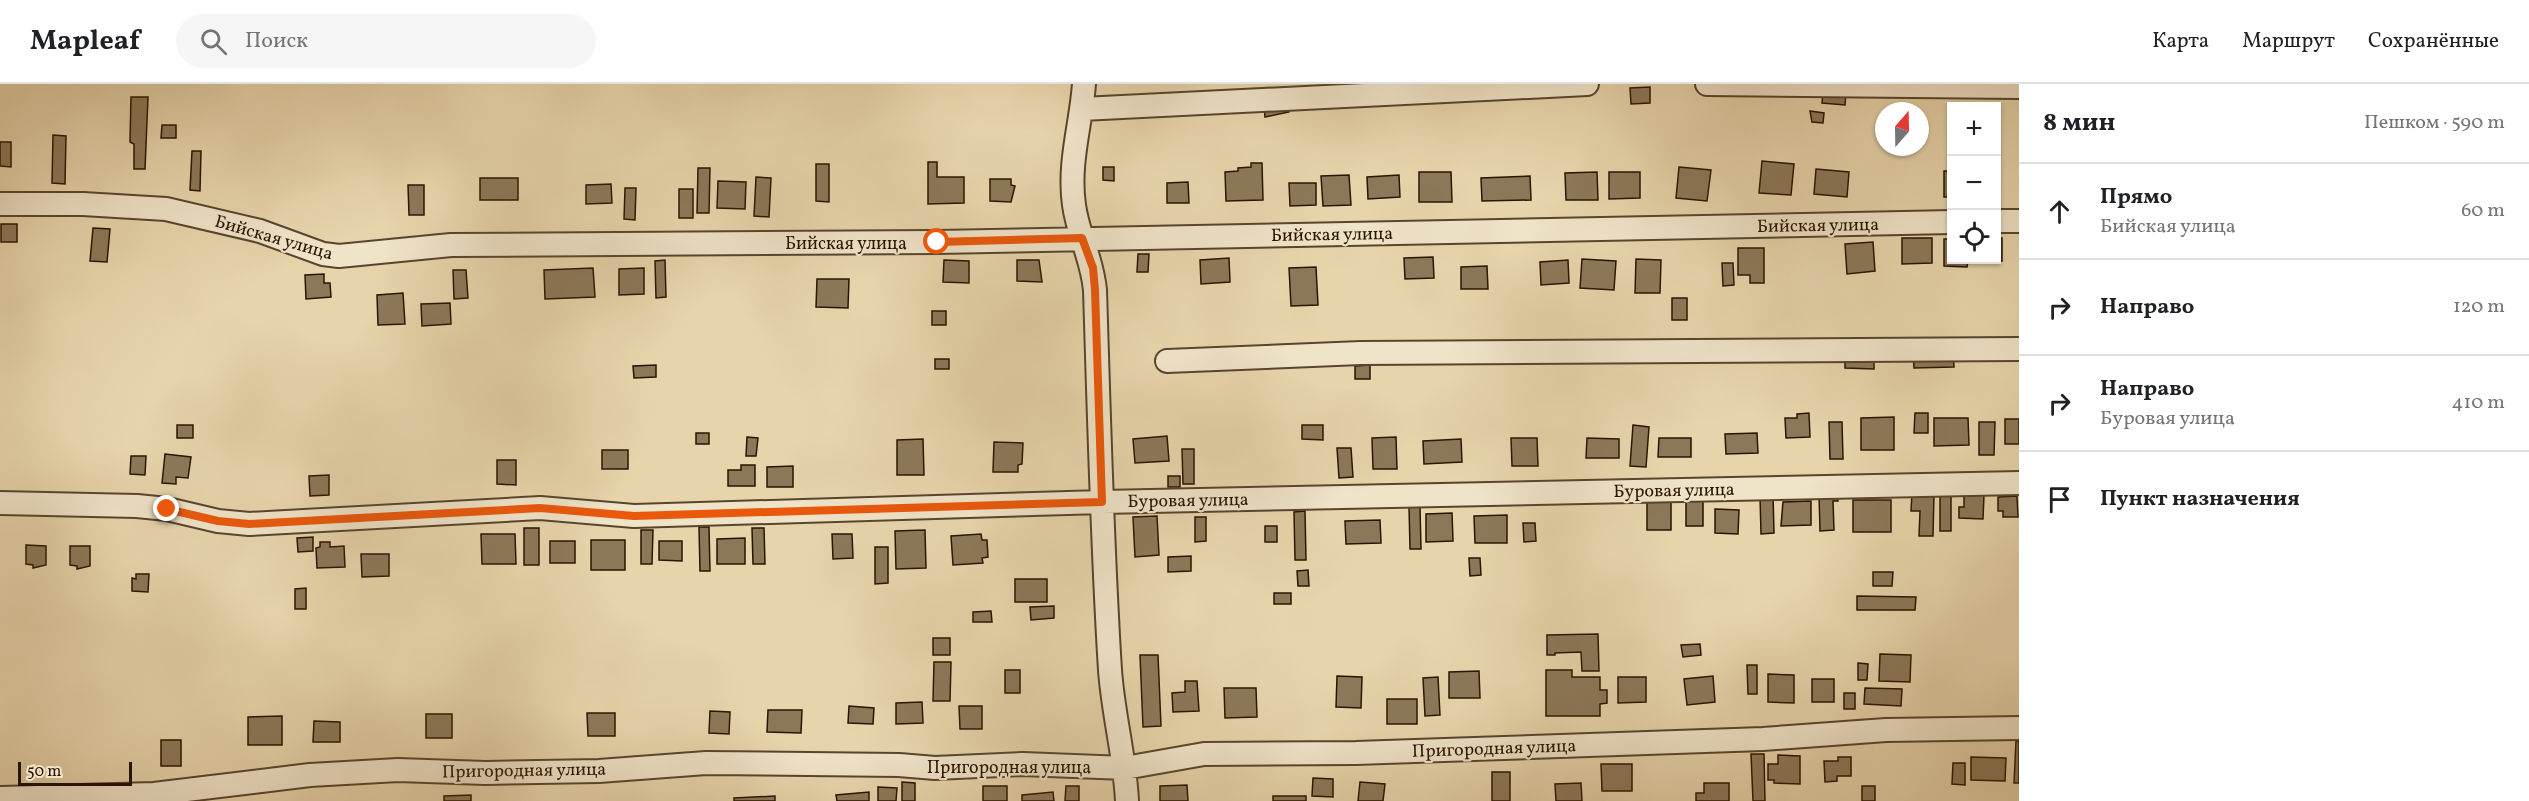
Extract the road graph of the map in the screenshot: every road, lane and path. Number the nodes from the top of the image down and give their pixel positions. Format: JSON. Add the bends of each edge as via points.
{"nodes":[{"id":1,"x":1084,"y":84,"type":"edge"},
{"id":2,"x":1587,"y":84,"type":"edge"},
{"id":3,"x":1707,"y":84,"type":"edge"},
{"id":4,"x":2019,"y":87,"type":"edge"},
{"id":5,"x":1082,"y":109,"type":"junction"},
{"id":6,"x":0,"y":204,"type":"edge"},
{"id":7,"x":2019,"y":221,"type":"edge"},
{"id":8,"x":1947,"y":222,"type":"edge"},
{"id":9,"x":2001,"y":222,"type":"edge"},
{"id":10,"x":1082,"y":238,"type":"junction"},
{"id":11,"x":2019,"y":349,"type":"edge"},
{"id":12,"x":1167,"y":361,"type":"dead end"},
{"id":13,"x":2019,"y":483,"type":"edge"},
{"id":14,"x":1102,"y":502,"type":"junction"},
{"id":15,"x":0,"y":503,"type":"edge"},
{"id":16,"x":2019,"y":728,"type":"edge"},
{"id":17,"x":1125,"y":768,"type":"junction"},
{"id":18,"x":0,"y":798,"type":"edge"},
{"id":19,"x":1127,"y":801,"type":"edge"}],
"edges":[{"from":1,"to":5,"type":"street"},
{"from":2,"to":5,"type":"street"},
{"from":3,"to":4,"type":"street"},
{"from":5,"to":10,"type":"street","via":[[1072,175]]},
{"from":6,"to":10,"type":"street","name":"Бийская улица","via":[[166,208],[260,231],[330,256],[451,245]]},
{"from":7,"to":9,"type":"street"},
{"from":8,"to":10,"type":"street","name":"Бийская улица"},
{"from":10,"to":14,"type":"street","via":[[1093,268],[1095,290]]},
{"from":11,"to":12,"type":"street","via":[[1361,353]]},
{"from":13,"to":14,"type":"street","name":"Буровая улица"},
{"from":14,"to":15,"type":"street","name":"Буровая улица","via":[[634,516],[540,508],[249,524],[137,506]]},
{"from":14,"to":17,"type":"street","via":[[1111,673]]},
{"from":16,"to":17,"type":"street","name":"Пригородная улица","via":[[1877,730],[1763,739],[1380,752],[1204,754]]},
{"from":17,"to":18,"type":"street","name":"Пригородная улица","via":[[706,763],[599,771],[398,770],[310,775],[154,794]]},
{"from":17,"to":19,"type":"street"}]}
